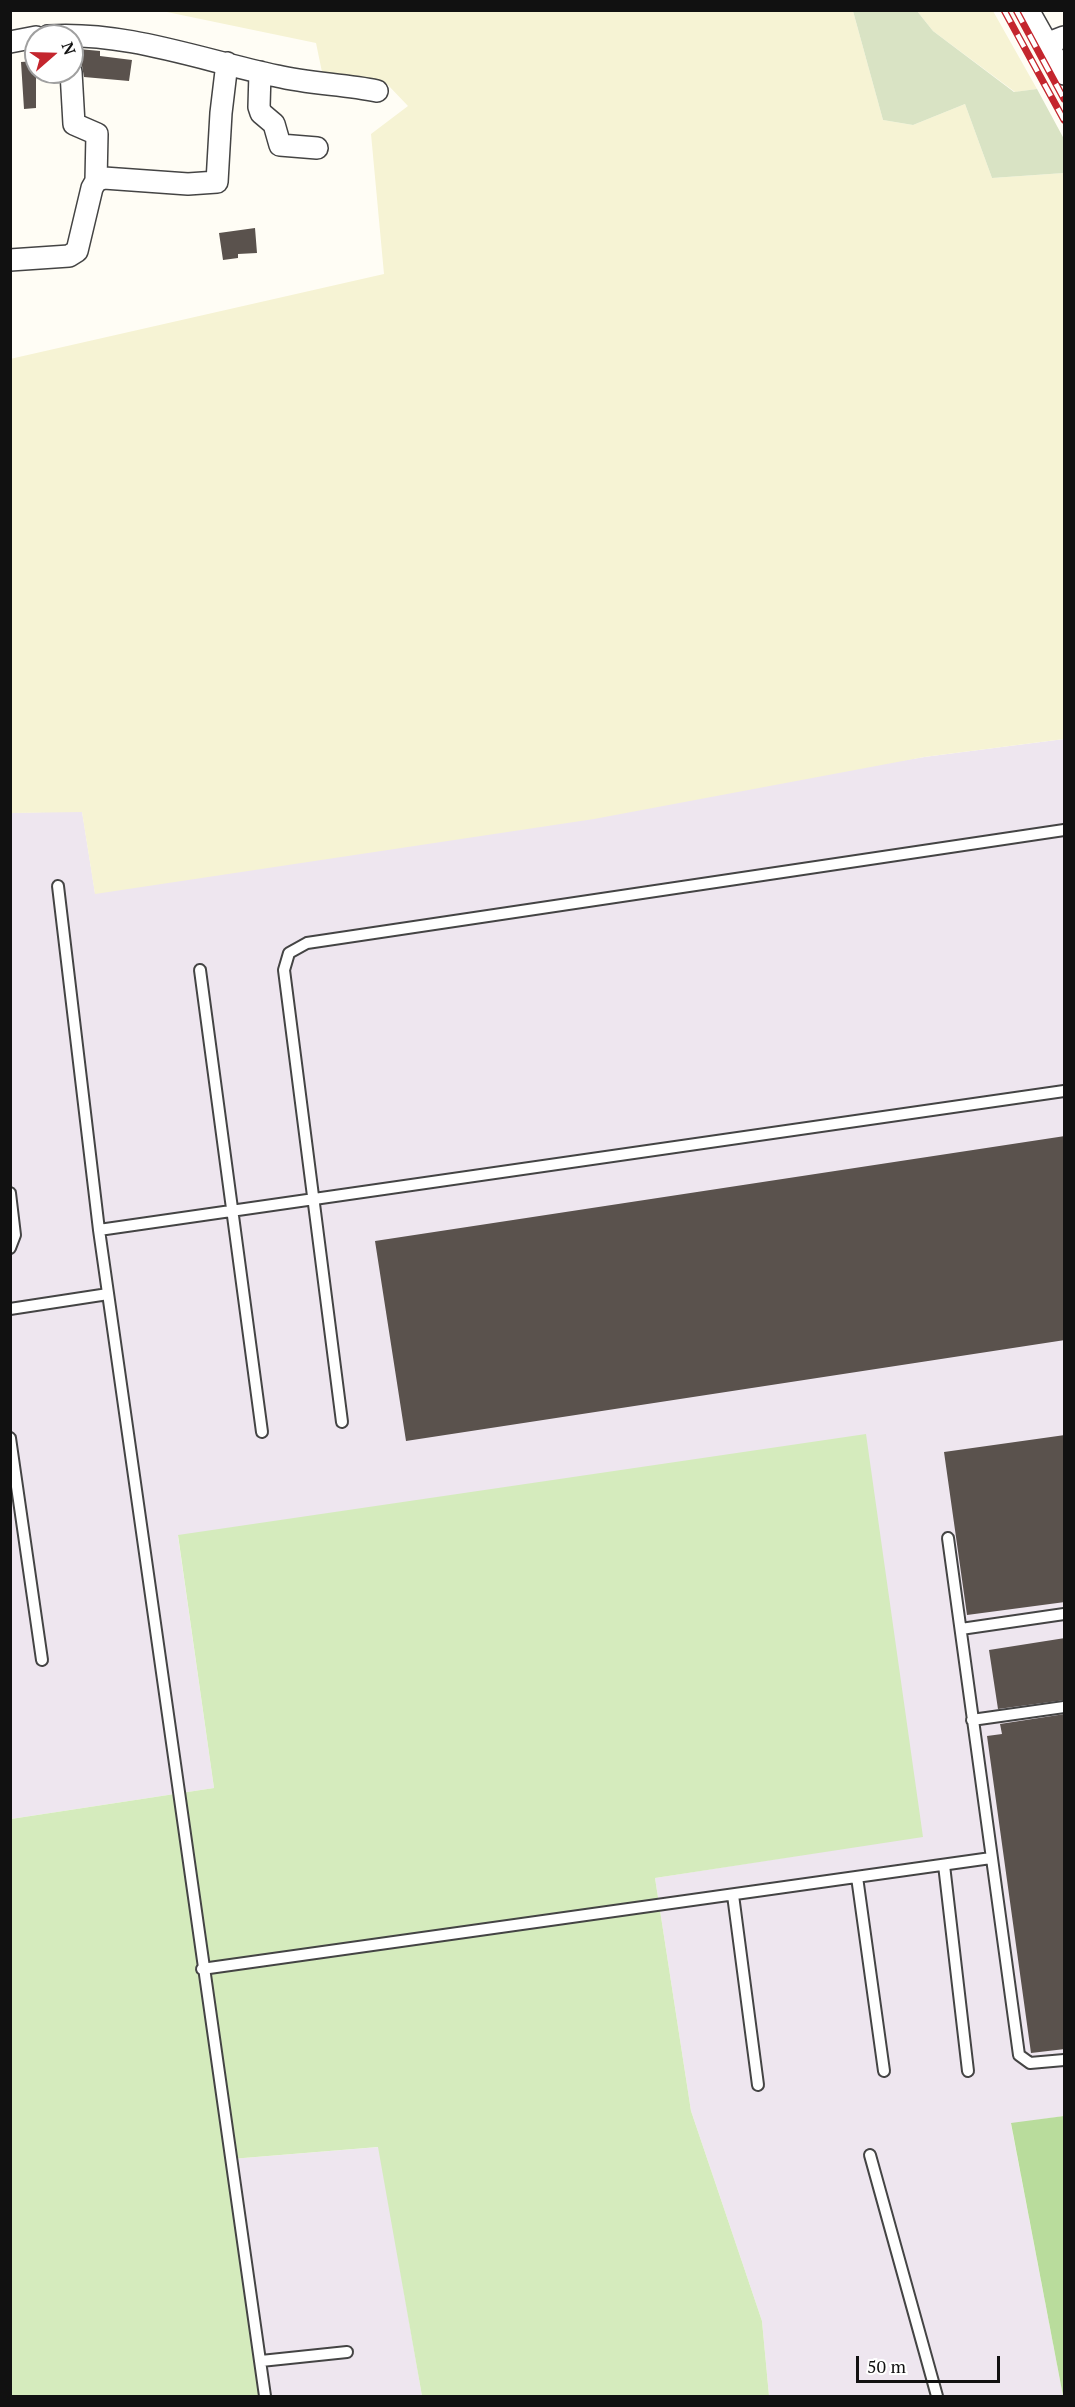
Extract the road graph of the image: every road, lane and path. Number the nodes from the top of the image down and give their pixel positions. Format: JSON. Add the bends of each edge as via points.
{"nodes":[{"id":1,"x":1028,"y":10,"type":"edge"},
{"id":2,"x":84,"y":35,"type":"edge"},
{"id":3,"x":1055,"y":41,"type":"edge"},
{"id":4,"x":227,"y":63,"type":"junction"},
{"id":5,"x":260,"y":72,"type":"junction"},
{"id":6,"x":1065,"y":74,"type":"edge"},
{"id":7,"x":72,"y":84,"type":"edge"},
{"id":8,"x":376,"y":91,"type":"dead end"},
{"id":9,"x":317,"y":148,"type":"dead end"},
{"id":10,"x":96,"y":181,"type":"junction"},
{"id":11,"x":10,"y":260,"type":"edge"},
{"id":12,"x":1065,"y":830,"type":"edge"},
{"id":13,"x":58,"y":886,"type":"dead end"},
{"id":14,"x":200,"y":970,"type":"dead end"},
{"id":15,"x":1065,"y":1091,"type":"edge"},
{"id":16,"x":10,"y":1193,"type":"edge"},
{"id":17,"x":314,"y":1198,"type":"junction"},
{"id":18,"x":230,"y":1209,"type":"junction"},
{"id":19,"x":99,"y":1230,"type":"junction"},
{"id":20,"x":10,"y":1248,"type":"edge"},
{"id":21,"x":108,"y":1294,"type":"junction"},
{"id":22,"x":10,"y":1309,"type":"edge"},
{"id":23,"x":342,"y":1422,"type":"dead end"},
{"id":24,"x":262,"y":1432,"type":"dead end"},
{"id":25,"x":10,"y":1438,"type":"edge"},
{"id":26,"x":948,"y":1538,"type":"dead end"},
{"id":27,"x":1065,"y":1614,"type":"edge"},
{"id":28,"x":961,"y":1629,"type":"junction"},
{"id":29,"x":42,"y":1660,"type":"dead end"},
{"id":30,"x":1065,"y":1707,"type":"edge"},
{"id":31,"x":972,"y":1720,"type":"junction"},
{"id":32,"x":991,"y":1858,"type":"junction"},
{"id":33,"x":944,"y":1865,"type":"junction"},
{"id":34,"x":857,"y":1877,"type":"junction"},
{"id":35,"x":734,"y":1895,"type":"junction"},
{"id":36,"x":202,"y":1969,"type":"junction"},
{"id":37,"x":1065,"y":2060,"type":"edge"},
{"id":38,"x":884,"y":2071,"type":"dead end"},
{"id":39,"x":968,"y":2071,"type":"dead end"},
{"id":40,"x":758,"y":2085,"type":"dead end"},
{"id":41,"x":870,"y":2155,"type":"dead end"},
{"id":42,"x":347,"y":2352,"type":"dead end"},
{"id":43,"x":261,"y":2361,"type":"junction"},
{"id":44,"x":264,"y":2397,"type":"edge"},
{"id":45,"x":938,"y":2397,"type":"edge"}],
"edges":[{"from":1,"to":3,"type":"street"},
{"from":2,"to":4,"type":"street"},
{"from":3,"to":6,"type":"street"},
{"from":4,"to":5,"type":"street"},
{"from":4,"to":10,"type":"street","via":[[217,182],[188,184],[104,178]]},
{"from":5,"to":8,"type":"street"},
{"from":5,"to":9,"type":"street","via":[[259,107],[274,124],[280,145]]},
{"from":7,"to":10,"type":"street","via":[[74,124],[93,130],[99,140]]},
{"from":10,"to":11,"type":"street","via":[[77,251],[69,256]]},
{"from":12,"to":17,"type":"lane","via":[[299,946],[289,953],[284,970]]},
{"from":13,"to":19,"type":"lane"},
{"from":14,"to":18,"type":"lane"},
{"from":15,"to":17,"type":"lane"},
{"from":16,"to":20,"type":"lane","via":[[15,1235]]},
{"from":17,"to":18,"type":"lane"},
{"from":17,"to":23,"type":"lane"},
{"from":18,"to":19,"type":"lane"},
{"from":18,"to":24,"type":"lane"},
{"from":19,"to":21,"type":"lane"},
{"from":21,"to":22,"type":"lane"},
{"from":21,"to":36,"type":"lane"},
{"from":25,"to":29,"type":"lane"},
{"from":26,"to":28,"type":"lane"},
{"from":27,"to":28,"type":"lane"},
{"from":28,"to":31,"type":"lane"},
{"from":30,"to":31,"type":"lane"},
{"from":31,"to":32,"type":"lane"},
{"from":32,"to":33,"type":"lane"},
{"from":32,"to":37,"type":"lane","via":[[1019,2055],[1030,2063]]},
{"from":33,"to":34,"type":"lane"},
{"from":33,"to":39,"type":"lane"},
{"from":34,"to":35,"type":"lane"},
{"from":34,"to":38,"type":"lane"},
{"from":35,"to":36,"type":"lane"},
{"from":35,"to":40,"type":"lane"},
{"from":36,"to":43,"type":"lane"},
{"from":41,"to":45,"type":"lane"},
{"from":42,"to":43,"type":"lane"},
{"from":43,"to":44,"type":"lane"}]}
